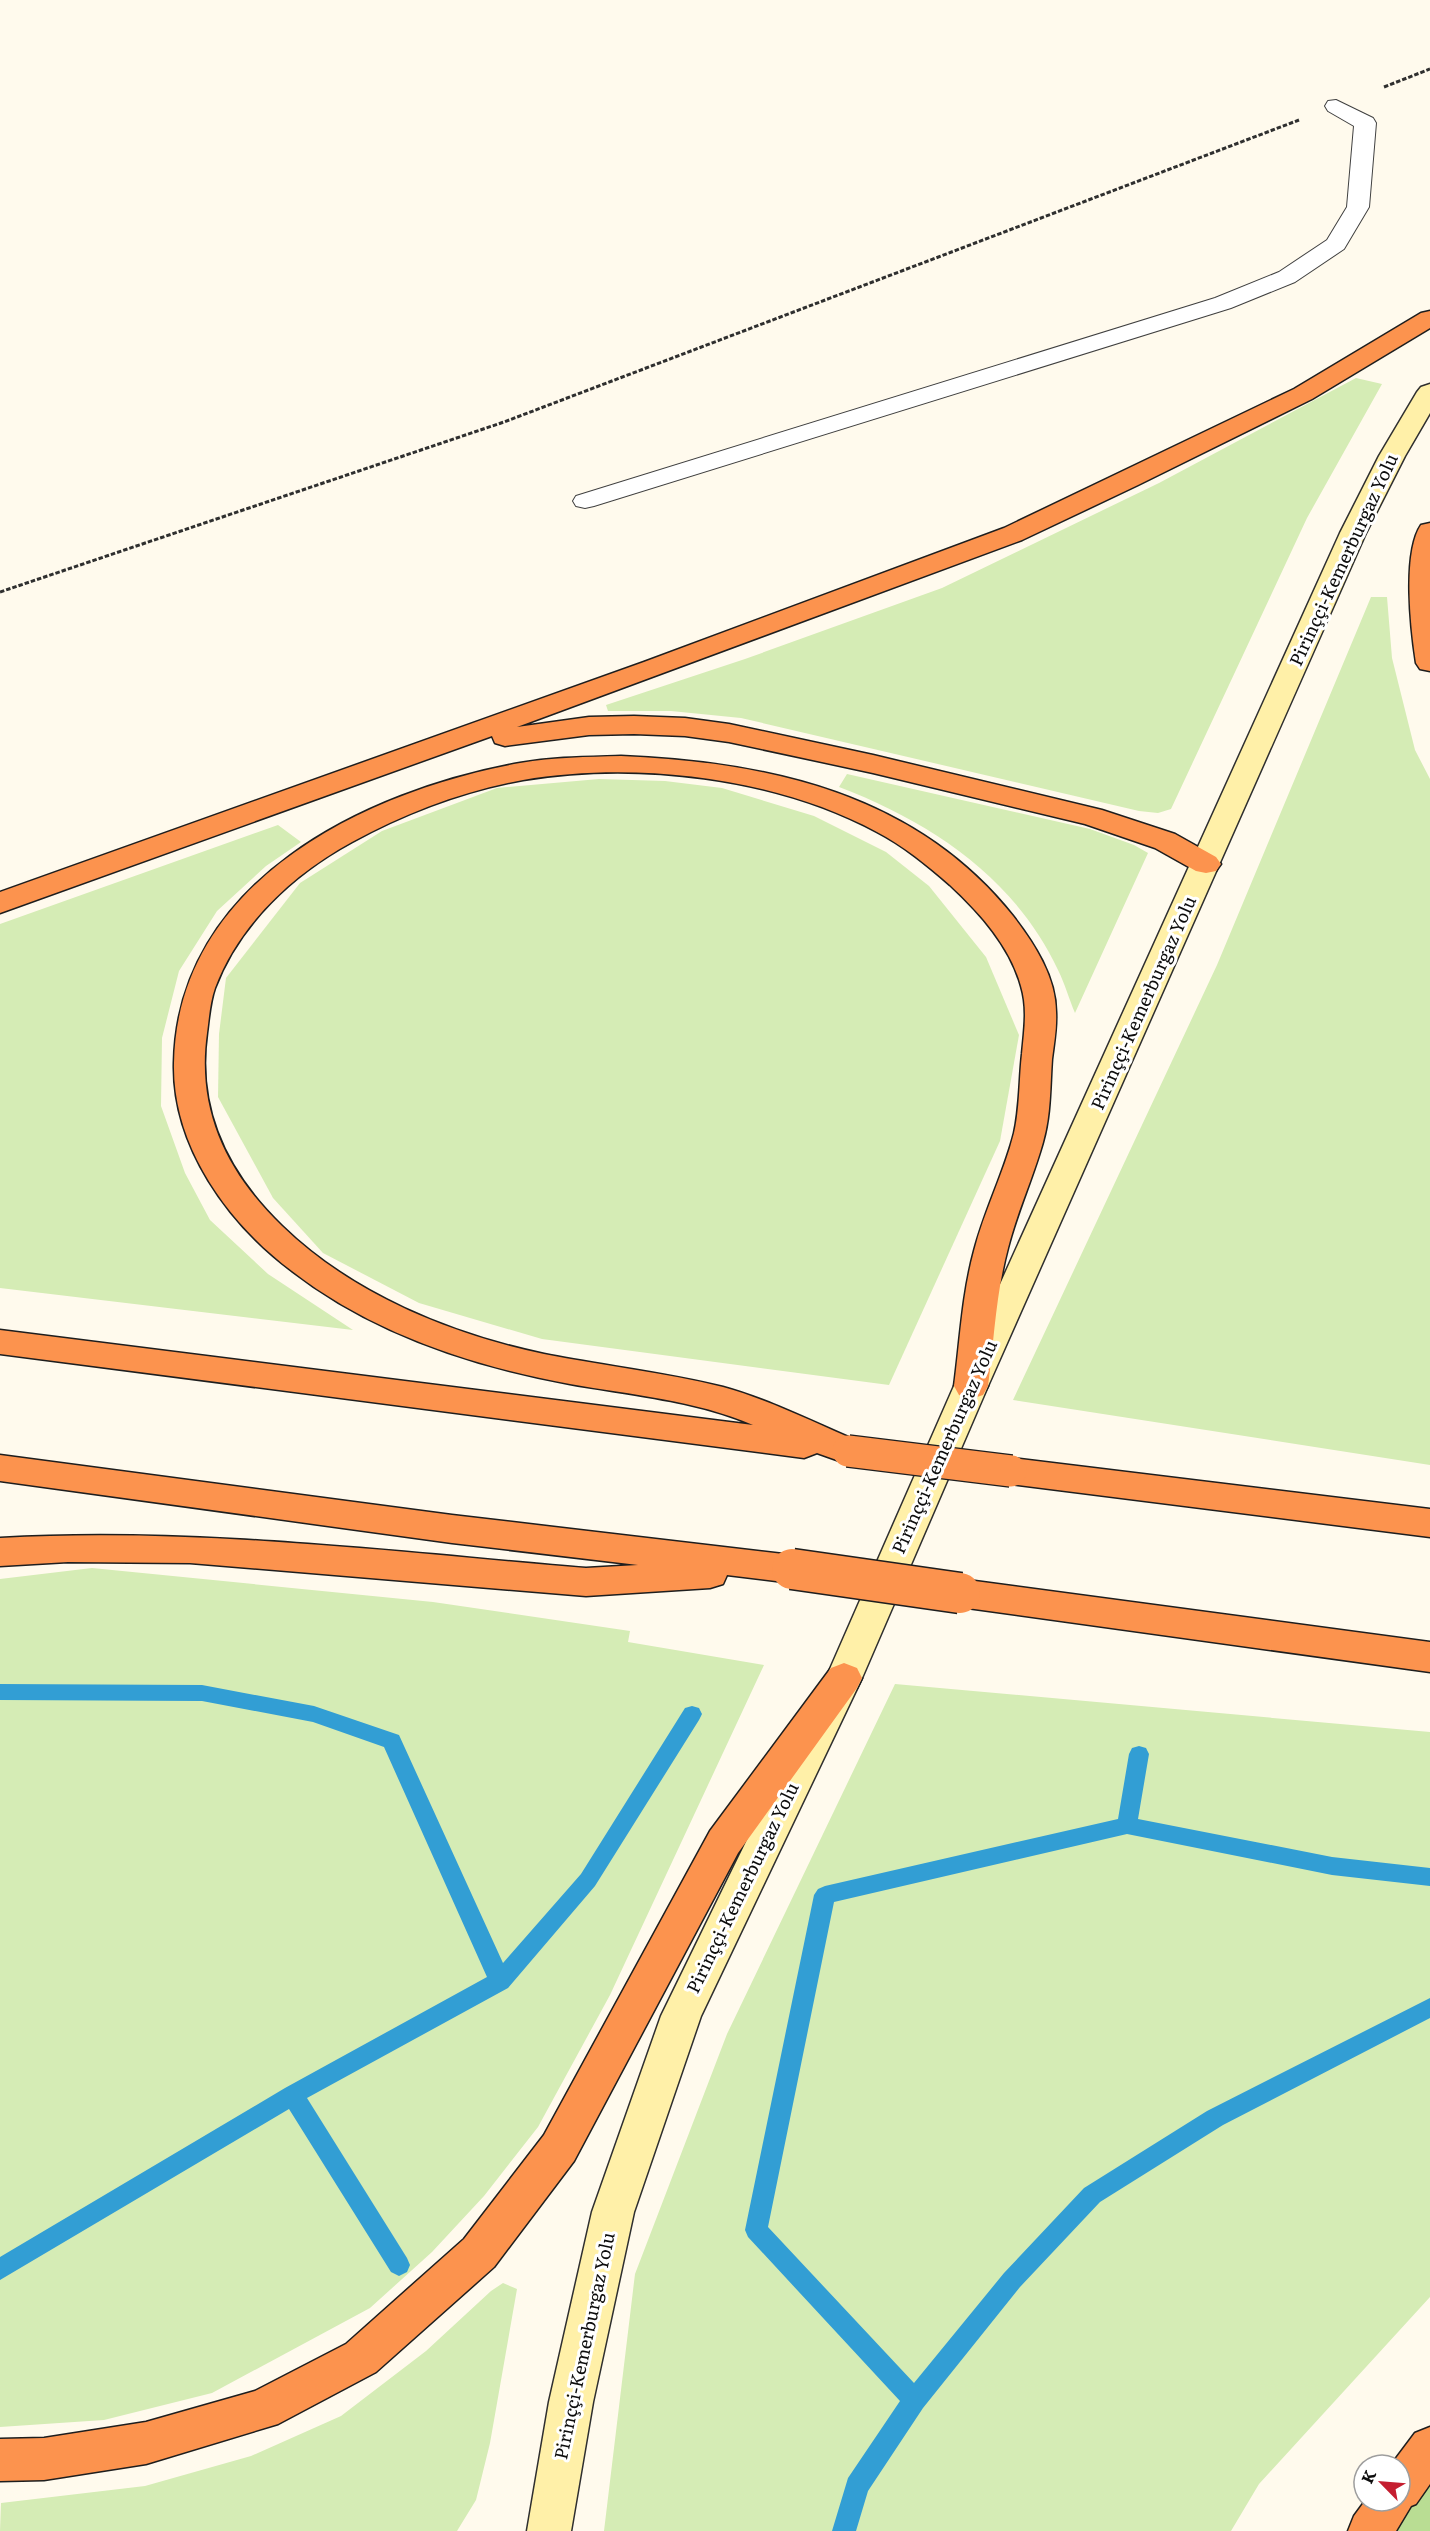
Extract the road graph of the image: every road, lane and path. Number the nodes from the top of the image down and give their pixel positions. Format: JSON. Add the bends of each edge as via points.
{"nodes":[{"id":1,"x":1430,"y":69,"type":"edge"},
{"id":2,"x":1336,"y":106,"type":"junction"},
{"id":3,"x":1430,"y":318,"type":"edge"},
{"id":4,"x":1430,"y":393,"type":"edge"},
{"id":5,"x":585,"y":501,"type":"dead end"},
{"id":6,"x":1430,"y":531,"type":"edge"},
{"id":7,"x":0,"y":592,"type":"edge"},
{"id":8,"x":1430,"y":663,"type":"edge"},
{"id":9,"x":372,"y":770,"type":"junction"},
{"id":10,"x":1206,"y":864,"type":"junction"},
{"id":11,"x":0,"y":903,"type":"edge"},
{"id":12,"x":0,"y":1342,"type":"edge"},
{"id":13,"x":971,"y":1386,"type":"junction"},
{"id":14,"x":848,"y":1451,"type":"junction"},
{"id":15,"x":0,"y":1468,"type":"edge"},
{"id":16,"x":1430,"y":1523,"type":"edge"},
{"id":17,"x":0,"y":1552,"type":"edge"},
{"id":18,"x":792,"y":1569,"type":"junction"},
{"id":19,"x":1430,"y":1657,"type":"edge"},
{"id":20,"x":844,"y":1678,"type":"junction"},
{"id":21,"x":1430,"y":2448,"type":"edge"},
{"id":22,"x":0,"y":2460,"type":"edge"},
{"id":23,"x":1412,"y":2473,"type":"edge"},
{"id":24,"x":1383,"y":2513,"type":"edge"},
{"id":25,"x":549,"y":2531,"type":"edge"},
{"id":26,"x":1370,"y":2531,"type":"edge"}],
"edges":[{"from":1,"to":2,"type":"path"},
{"from":2,"to":5,"type":"lane","via":[[1365,123],[1358,207],[1336,244],[1287,277],[1211,307]]},
{"from":2,"to":7,"type":"path","via":[[504,422]]},
{"from":3,"to":9,"type":"highway","via":[[1303,394],[1013,534]]},
{"from":4,"to":10,"type":"main road","name":"Pirinççi-Kemerburgaz Yolu","via":[[1353,533]]},
{"from":6,"to":8,"type":"highway","via":[[1424,586]]},
{"from":9,"to":10,"type":"highway","via":[[525,734],[589,726],[685,727],[873,764],[1092,816],[1165,841]]},
{"from":9,"to":11,"type":"highway"},
{"from":10,"to":13,"type":"main road","name":"Pirinççi-Kemerburgaz Yolu"},
{"from":12,"to":14,"type":"highway"},
{"from":13,"to":14,"type":"highway","via":[[990,1251],[1032,1126],[1041,1005],[1022,953],[995,912],[964,879],[926,848],[878,820],[796,789],[760,780],[682,768],[563,766],[458,787],[367,821],[333,838],[293,866],[256,899],[224,942],[198,992],[188,1050],[192,1111],[214,1161],[237,1198],[275,1240],[320,1274],[390,1316],[462,1344],[528,1362],[725,1400]]},
{"from":13,"to":20,"type":"main road","name":"Pirinççi-Kemerburgaz Yolu"},
{"from":14,"to":16,"type":"highway","bridge":true},
{"from":15,"to":18,"type":"highway","via":[[452,1529]]},
{"from":17,"to":18,"type":"highway","via":[[190,1549],[586,1582]]},
{"from":18,"to":19,"type":"highway","bridge":true},
{"from":20,"to":22,"type":"highway","via":[[724,1842],[559,2148],[479,2253],[361,2358],[262,2409],[146,2443],[44,2459]]},
{"from":20,"to":25,"type":"main road","name":"Pirinççi-Kemerburgaz Yolu","via":[[681,2016],[624,2179],[613,2212],[571,2402]]},
{"from":21,"to":23,"type":"highway"},
{"from":24,"to":26,"type":"highway"}]}
